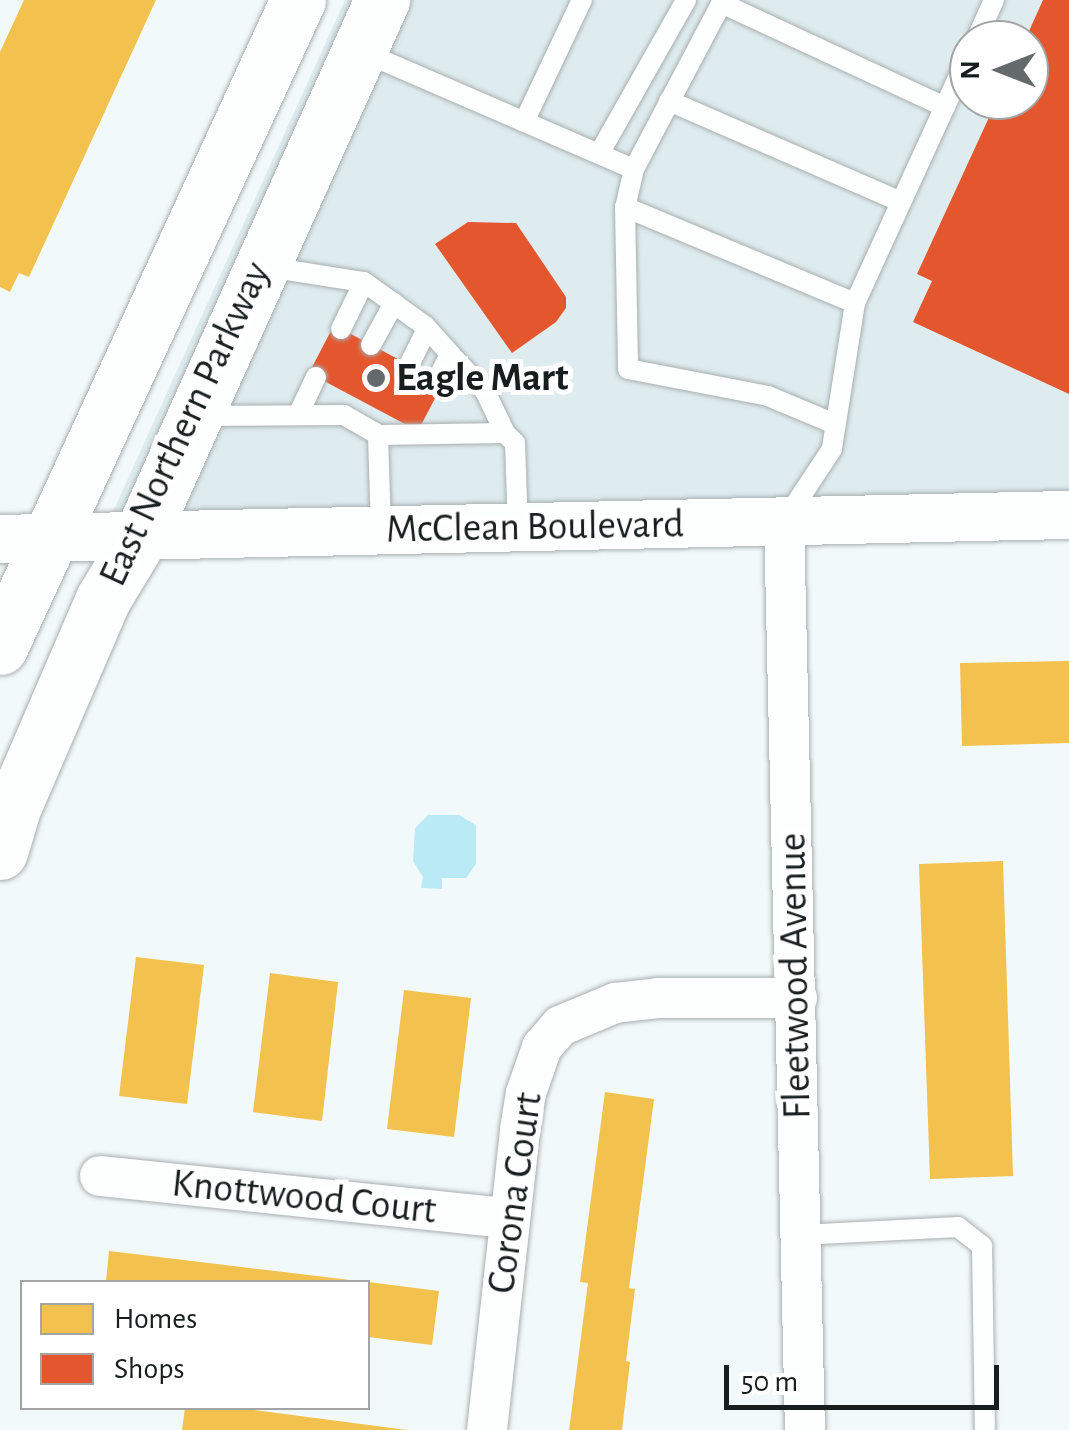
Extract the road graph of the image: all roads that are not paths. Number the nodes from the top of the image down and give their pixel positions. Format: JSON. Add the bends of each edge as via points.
{"nodes":[{"id":1,"x":298,"y":0,"type":"edge"},
{"id":2,"x":382,"y":0,"type":"edge"},
{"id":3,"x":582,"y":0,"type":"edge"},
{"id":4,"x":686,"y":0,"type":"edge"},
{"id":5,"x":722,"y":1,"type":"edge"},
{"id":6,"x":358,"y":50,"type":"junction"},
{"id":7,"x":949,"y":97,"type":"edge"},
{"id":8,"x":669,"y":101,"type":"junction"},
{"id":9,"x":945,"y":106,"type":"junction"},
{"id":10,"x":524,"y":122,"type":"junction"},
{"id":11,"x":598,"y":154,"type":"junction"},
{"id":12,"x":634,"y":169,"type":"junction"},
{"id":13,"x":901,"y":202,"type":"junction"},
{"id":14,"x":625,"y":208,"type":"junction"},
{"id":15,"x":259,"y":266,"type":"junction"},
{"id":16,"x":364,"y":282,"type":"junction"},
{"id":17,"x":394,"y":303,"type":"junction"},
{"id":18,"x":855,"y":303,"type":"junction"},
{"id":19,"x":341,"y":329,"type":"dead end"},
{"id":20,"x":427,"y":329,"type":"junction"},
{"id":21,"x":371,"y":345,"type":"dead end"},
{"id":22,"x":450,"y":354,"type":"junction"},
{"id":23,"x":409,"y":365,"type":"dead end"},
{"id":24,"x":316,"y":377,"type":"dead end"},
{"id":25,"x":437,"y":380,"type":"dead end"},
{"id":26,"x":346,"y":393,"type":"dead end"},
{"id":27,"x":384,"y":413,"type":"dead end"},
{"id":28,"x":298,"y":415,"type":"junction"},
{"id":29,"x":336,"y":415,"type":"junction"},
{"id":30,"x":193,"y":416,"type":"junction"},
{"id":31,"x":835,"y":424,"type":"junction"},
{"id":32,"x":506,"y":433,"type":"junction"},
{"id":33,"x":376,"y":434,"type":"junction"},
{"id":34,"x":1069,"y":515,"type":"edge"},
{"id":35,"x":784,"y":522,"type":"junction"},
{"id":36,"x":518,"y":528,"type":"junction"},
{"id":37,"x":381,"y":531,"type":"junction"},
{"id":38,"x":141,"y":536,"type":"junction"},
{"id":39,"x":24,"y":539,"type":"edge"},
{"id":40,"x":0,"y":646,"type":"edge"},
{"id":41,"x":0,"y":852,"type":"edge"},
{"id":42,"x":796,"y":998,"type":"junction"},
{"id":43,"x":100,"y":1176,"type":"dead end"},
{"id":44,"x":509,"y":1218,"type":"junction"},
{"id":45,"x":800,"y":1235,"type":"junction"},
{"id":46,"x":488,"y":1430,"type":"edge"},
{"id":47,"x":805,"y":1430,"type":"edge"},
{"id":48,"x":985,"y":1430,"type":"edge"}],
"edges":[{"from":1,"to":39,"type":"main road","name":"East Northern Parkway"},
{"from":2,"to":6,"type":"main road","name":"East Northern Parkway"},
{"from":3,"to":10,"type":"lane"},
{"from":4,"to":11,"type":"lane"},
{"from":5,"to":8,"type":"lane"},
{"from":5,"to":9,"type":"lane"},
{"from":6,"to":10,"type":"lane"},
{"from":6,"to":15,"type":"main road","name":"East Northern Parkway"},
{"from":7,"to":9,"type":"lane"},
{"from":8,"to":12,"type":"lane"},
{"from":8,"to":13,"type":"lane"},
{"from":9,"to":13,"type":"lane"},
{"from":10,"to":11,"type":"lane"},
{"from":11,"to":12,"type":"lane"},
{"from":12,"to":14,"type":"lane"},
{"from":13,"to":18,"type":"lane"},
{"from":14,"to":18,"type":"lane"},
{"from":14,"to":31,"type":"lane","via":[[628,369],[768,396]]},
{"from":15,"to":16,"type":"lane"},
{"from":15,"to":30,"type":"main road","name":"East Northern Parkway"},
{"from":16,"to":17,"type":"lane"},
{"from":16,"to":19,"type":"lane"},
{"from":17,"to":20,"type":"lane"},
{"from":17,"to":21,"type":"lane"},
{"from":18,"to":31,"type":"lane"},
{"from":20,"to":22,"type":"lane"},
{"from":20,"to":23,"type":"lane"},
{"from":22,"to":25,"type":"lane"},
{"from":22,"to":32,"type":"lane","via":[[484,391]]},
{"from":24,"to":28,"type":"lane"},
{"from":26,"to":29,"type":"lane"},
{"from":27,"to":33,"type":"lane"},
{"from":28,"to":29,"type":"lane"},
{"from":28,"to":30,"type":"lane"},
{"from":29,"to":33,"type":"lane"},
{"from":30,"to":38,"type":"main road","name":"East Northern Parkway"},
{"from":31,"to":35,"type":"lane","via":[[832,449]]},
{"from":32,"to":33,"type":"lane"},
{"from":32,"to":36,"type":"lane","via":[[515,444]]},
{"from":33,"to":37,"type":"lane"},
{"from":34,"to":35,"type":"street","name":"McClean Boulevard"},
{"from":35,"to":36,"type":"street","name":"McClean Boulevard"},
{"from":35,"to":42,"type":"street","name":"Fleetwood Avenue"},
{"from":36,"to":37,"type":"street","name":"McClean Boulevard"},
{"from":37,"to":38,"type":"street","name":"McClean Boulevard"},
{"from":38,"to":39,"type":"street","name":"McClean Boulevard"},
{"from":38,"to":41,"type":"main road","name":"East Northern Parkway","via":[[103,600]]},
{"from":39,"to":40,"type":"main road","name":"East Northern Parkway"},
{"from":42,"to":44,"type":"street","name":"Corona Court","via":[[658,998],[615,1004],[560,1026],[542,1047],[526,1093]]},
{"from":42,"to":45,"type":"street","name":"Fleetwood Avenue"},
{"from":43,"to":44,"type":"street","name":"Knottwood Court"},
{"from":44,"to":46,"type":"street","name":"Corona Court"},
{"from":45,"to":47,"type":"street","name":"Fleetwood Avenue"},
{"from":45,"to":48,"type":"lane","via":[[958,1227],[982,1246]]}]}
